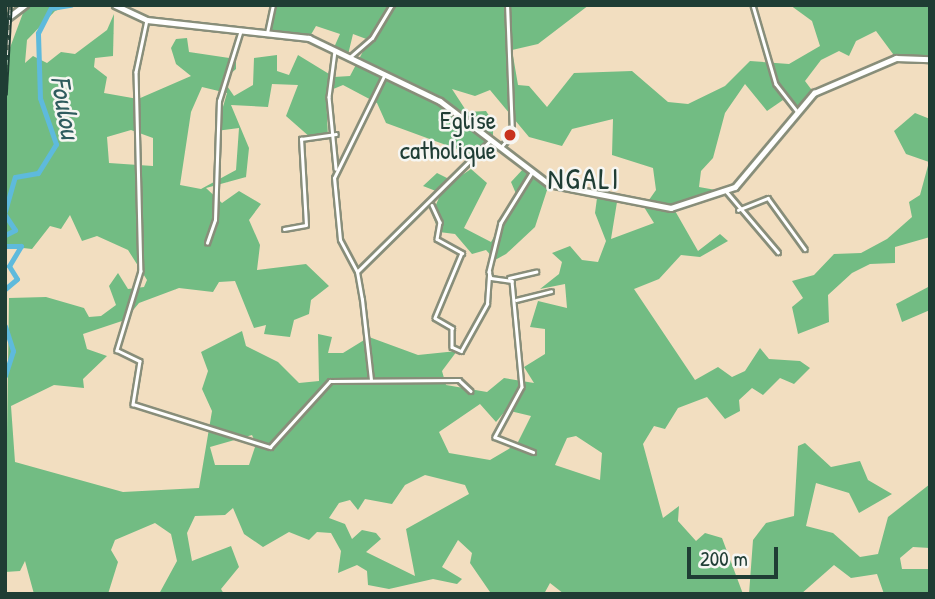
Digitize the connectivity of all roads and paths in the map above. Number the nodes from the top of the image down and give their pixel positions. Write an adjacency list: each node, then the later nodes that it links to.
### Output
1 (25, 5): 7 (street)
2 (115, 5): 8 (street)
3 (274, 5): 10 (street)
4 (392, 5): 12 (street)
5 (507, 5): 18 (street)
6 (753, 5): 15 (street)
7 (5, 20)
8 (147, 20): 9 (street); 34 (street)
9 (241, 30): 10 (street); 25 (street)
10 (267, 33): 11 (street)
11 (335, 51): 12 (street); 16 (street)
12 (350, 57): 14 (street)
13 (930, 59): 15 (street)
14 (384, 76): 17 (street); 19 (street)
15 (796, 110): 21 (street)
16 (336, 134): 19 (street); 24 (street)
17 (491, 140): 18 (street); 22 (street)
18 (499, 147): 20 (street)
19 (336, 171): 28 (street)
20 (532, 173): 21 (street); 29 (street)
21 (727, 192): 23 (street)
22 (432, 205): 28 (street); 29 (street)
23 (738, 210): 26 (street); 27 (street)
24 (284, 229)
25 (207, 243)
26 (805, 249)
27 (778, 252)
28 (357, 272): 34 (street)
29 (489, 272): 31 (street)
30 (536, 272): 31 (street)
31 (509, 278): 33 (street)
32 (551, 291): 33 (street)
33 (516, 300): 36 (street)
34 (371, 381): 35 (street)
35 (471, 391)
36 (533, 452)

